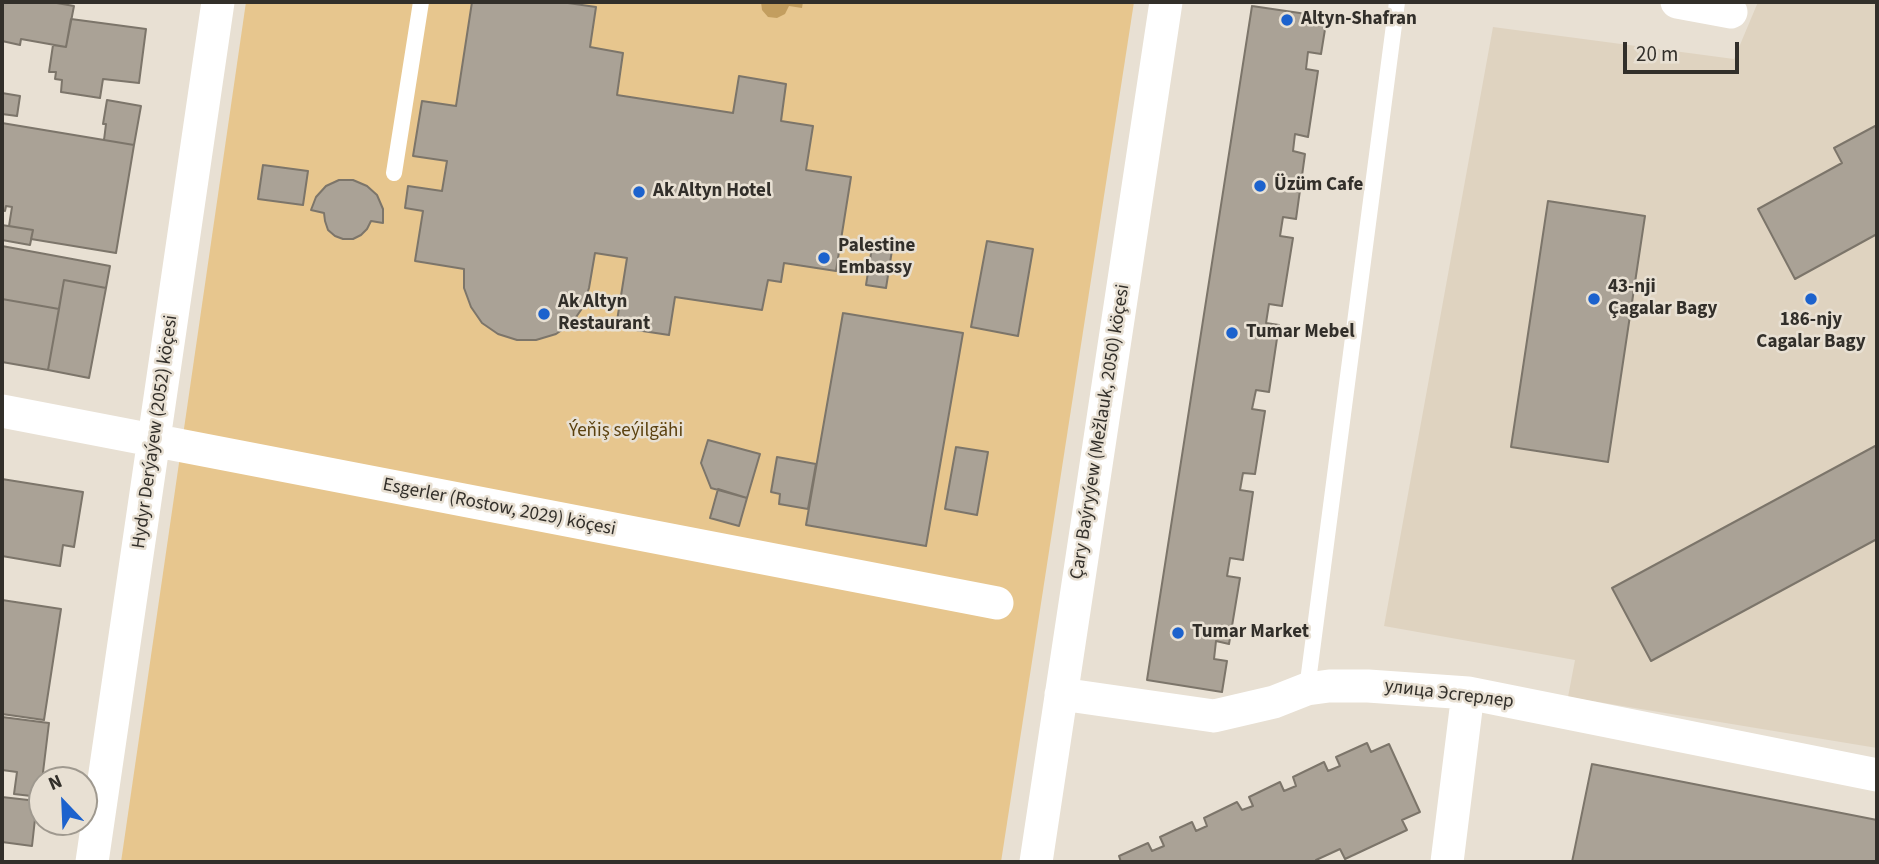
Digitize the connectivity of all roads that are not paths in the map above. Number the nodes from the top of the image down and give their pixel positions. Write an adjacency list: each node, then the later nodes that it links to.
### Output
1 (218, 2): 9 (street, Hydyr Derýaýew (2052) köçesi)
2 (421, 2): 7 (lane)
3 (1166, 2): 12 (street, Çary Baýryýew (Mežlauk, 2050) köçesi)
4 (1397, 2): 11 (lane)
5 (1676, 2): 6 (street)
6 (1731, 12)
7 (394, 173)
8 (2, 411): 9 (street, Esgerler (Rostow, 2029) köçesi)
9 (155, 442): 10 (street, Esgerler (Rostow, 2029) köçesi); 15 (street, Hydyr Derýaýew (2052) köçesi)
10 (997, 603)
11 (1307, 689): 12 (street, улица Эсгерлер); 13 (street, улица Эсгерлер)
12 (1061, 694): 16 (street, Çary Baýryýew (Mežlauk, 2050) köçesi)
13 (1468, 694): 14 (street, улица Эсгерлер); 17 (street)
14 (1877, 775)
15 (92, 862)
16 (1036, 862)
17 (1447, 862)

